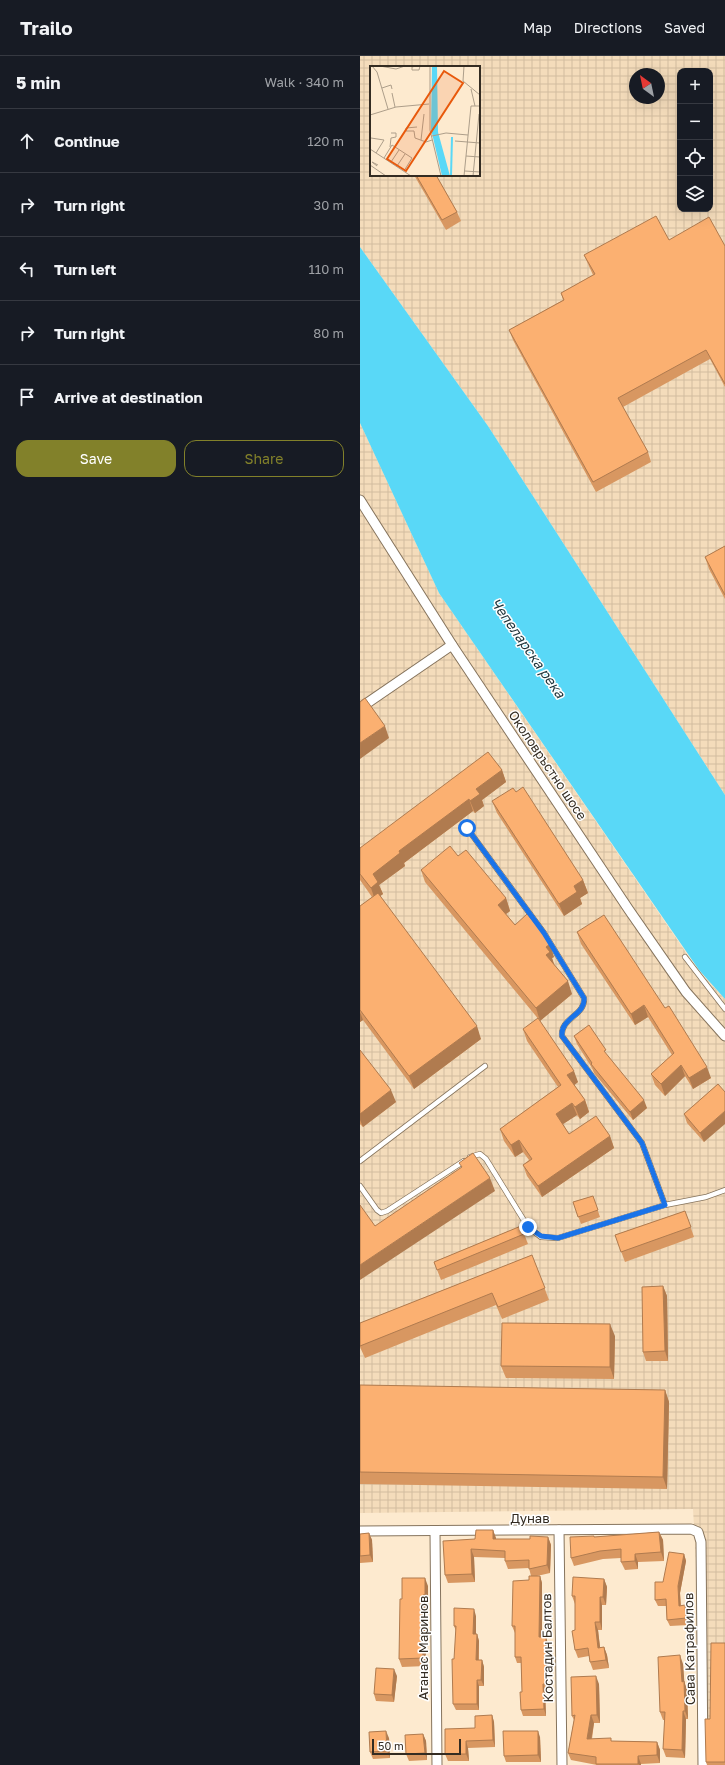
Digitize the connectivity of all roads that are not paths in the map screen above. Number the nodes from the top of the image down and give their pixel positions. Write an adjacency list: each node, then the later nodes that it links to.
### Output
1 (360, 500): 2 (street, Околовръстно шосе)
2 (452, 645): 3 (street); 7 (street, Околовръстно шосе)
3 (360, 708)
4 (467, 828): 12 (lane)
5 (684, 957): 6 (lane)
6 (725, 1008)
7 (725, 1036)
8 (485, 1066): 9 (lane)
9 (360, 1161)
10 (360, 1186): 12 (lane)
11 (725, 1190): 12 (lane)
12 (665, 1205)
13 (559, 1530): 15 (street, Дунав); 16 (street, Дунав); 18 (street, Костадин Балтов)
14 (360, 1531): 15 (street, Дунав)
15 (436, 1531): 17 (street, Атанас Маринов)
16 (698, 1532): 19 (street, Сава Катрафилов)
17 (437, 1765)
18 (562, 1765)
19 (703, 1765)

